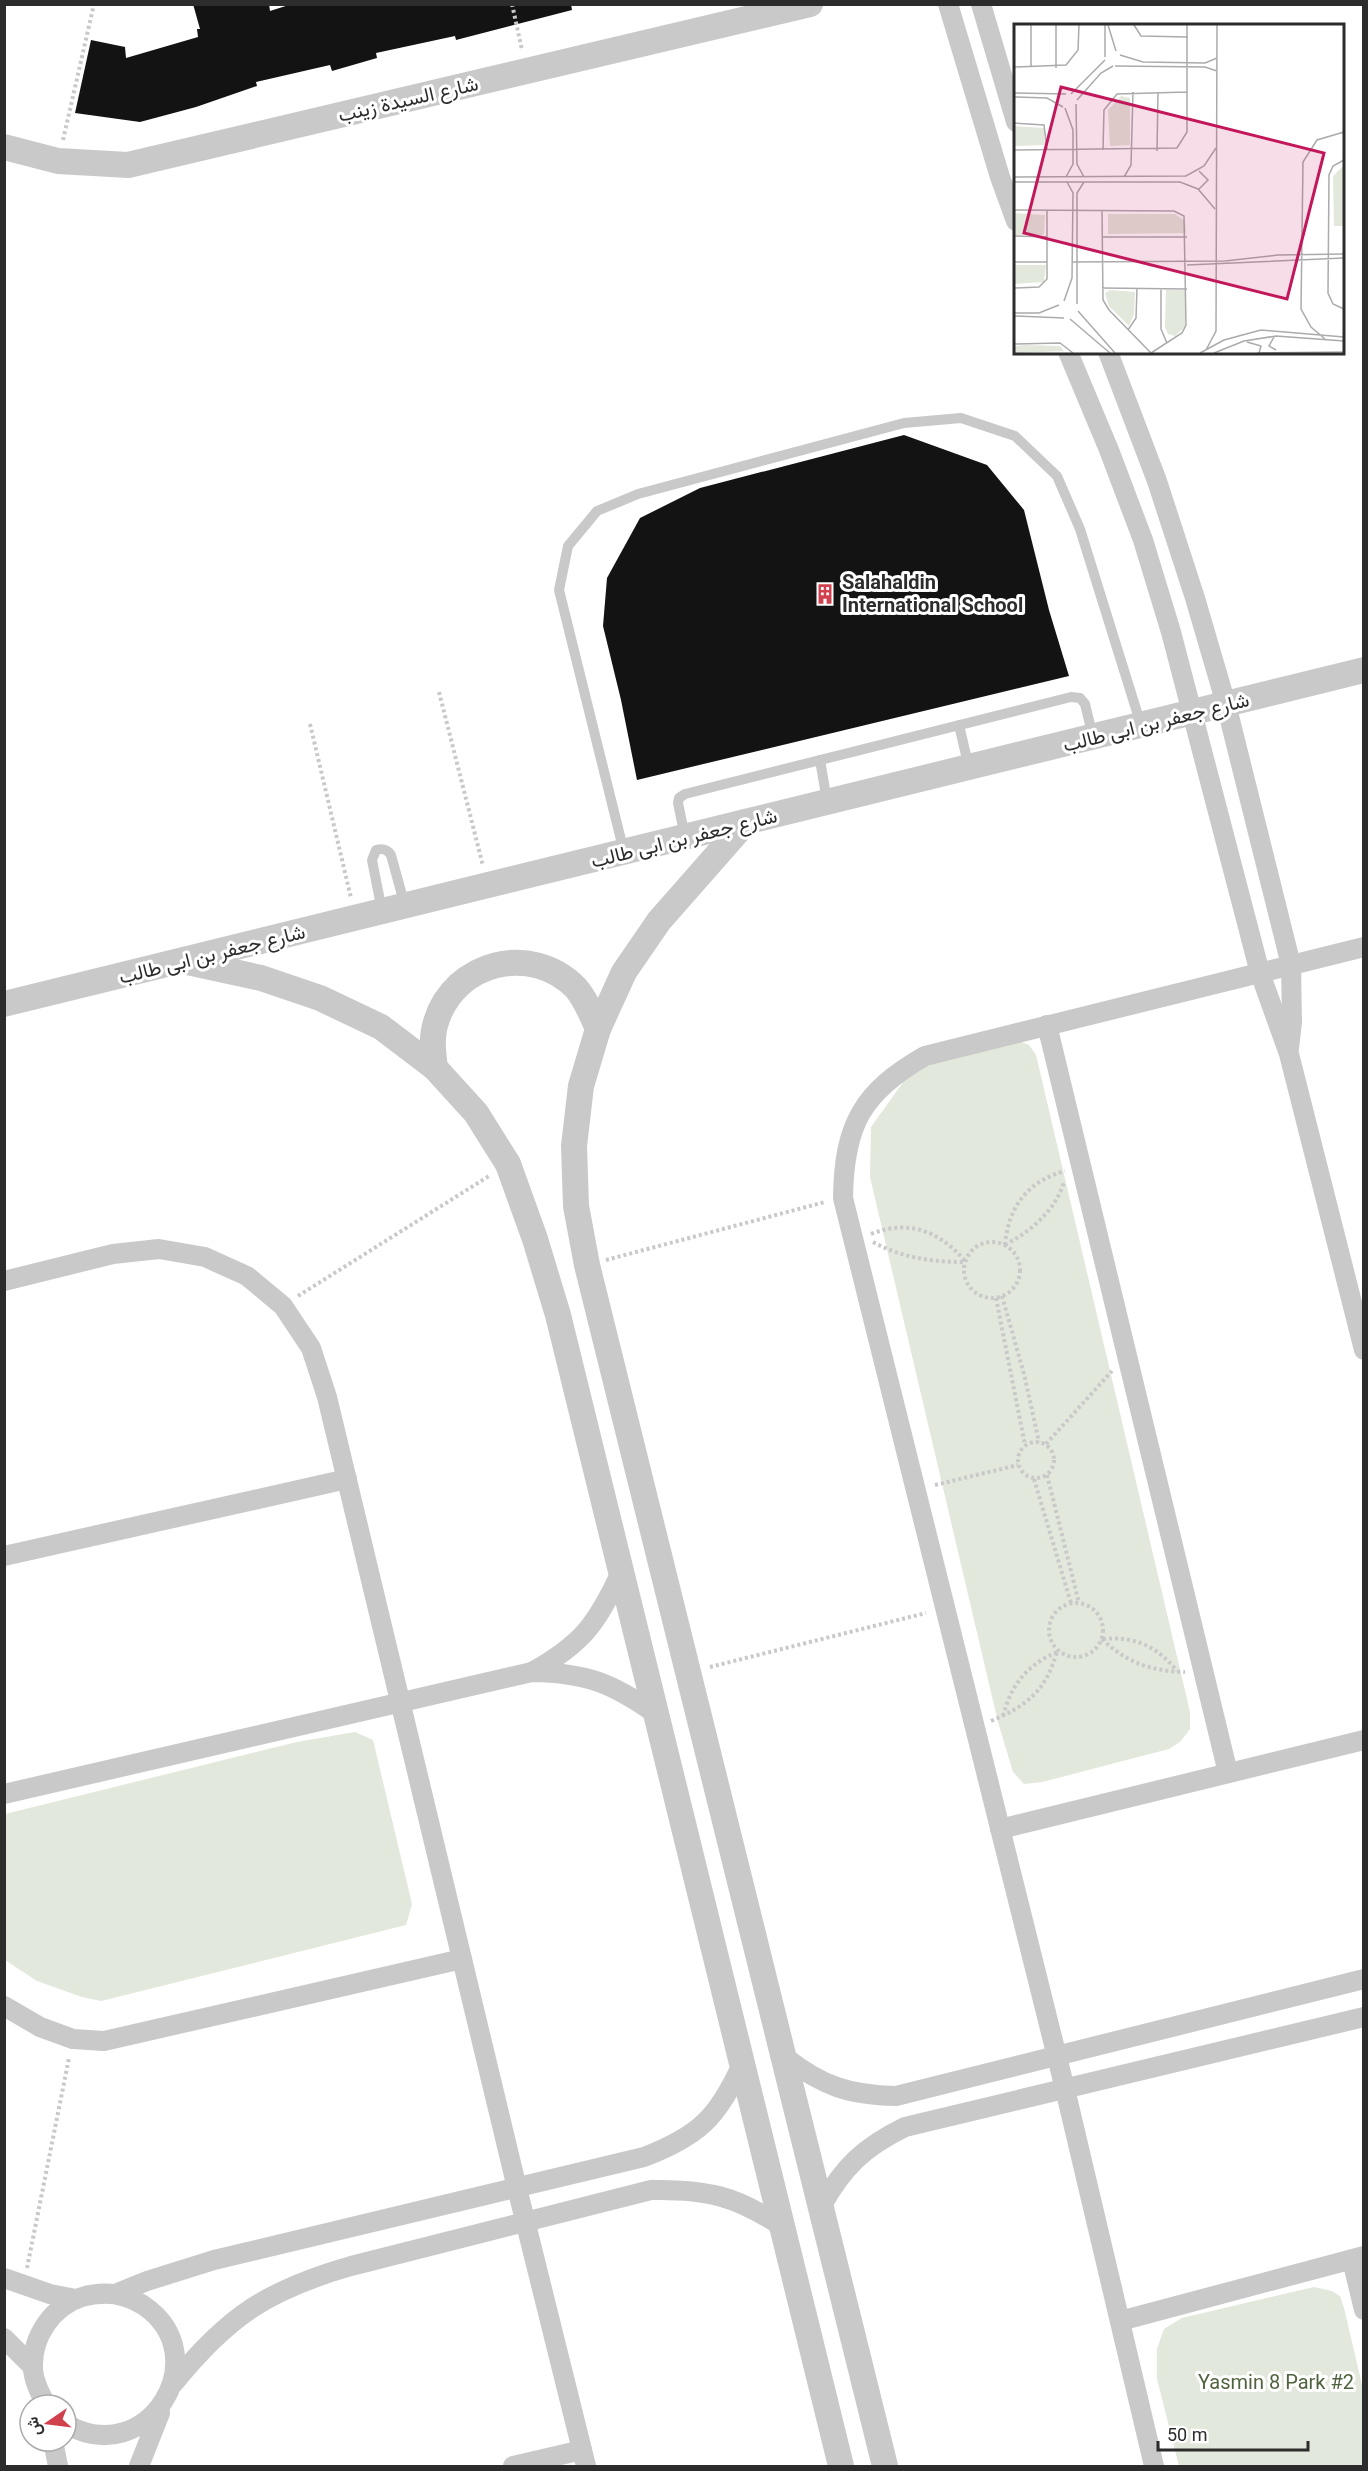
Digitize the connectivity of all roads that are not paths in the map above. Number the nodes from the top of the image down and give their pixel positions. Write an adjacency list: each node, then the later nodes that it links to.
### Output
1 (810, 4): 5 (street, شارع السيدة زينب)
2 (948, 4): 6 (street)
3 (981, 4): 4 (street)
4 (1014, 115)
5 (4, 147)
6 (1014, 215)
7 (1069, 354): 11 (street)
8 (1109, 354): 10 (street)
9 (1364, 670): 10 (street, شارع جعفر بن ابى طالب)
10 (1226, 704): 11 (street, شارع جعفر بن ابى طالب); 24 (street)
11 (1194, 712): 13 (street, شارع جعفر بن ابى طالب); 25 (street)
12 (959, 725): 14 (lane); 15 (lane); 16 (lane)
13 (1141, 725): 14 (street, شارع جعفر بن ابى طالب); 20 (lane)
14 (1094, 737): 16 (street, شارع جعفر بن ابى طالب)
15 (820, 760): 17 (lane); 19 (lane)
16 (969, 768): 17 (street, شارع جعفر بن ابى طالب)
17 (827, 802): 18 (street, شارع جعفر بن ابى طالب)
18 (746, 822): 19 (street, شارع جعفر بن ابى طالب); 28 (street)
19 (686, 837): 20 (street, شارع جعفر بن ابى طالب)
20 (624, 852): 21 (street, شارع جعفر بن ابى طالب)
21 (394, 909): 21 (lane); 23 (street, شارع جعفر بن ابى طالب)
22 (1364, 947): 24 (street)
23 (183, 961): 26 (street, شارع جعفر بن ابى طالب); 30 (street)
24 (1292, 965): 25 (street); 29 (street)
25 (1260, 973): 27 (street); 29 (street)
26 (4, 1004)
27 (1047, 1025): 42 (street); 44 (street)
28 (598, 1029): 30 (street); 32 (street)
29 (1289, 1054): 34 (street)
30 (435, 1068): 33 (street)
31 (4, 1281): 35 (street)
32 (598, 1305): 33 (street); 50 (street)
33 (558, 1315): 37 (street)
34 (1364, 1350)
35 (346, 1479): 36 (street); 39 (street)
36 (4, 1556)
37 (621, 1572): 38 (street); 40 (street)
38 (532, 1672): 39 (street); 40 (street)
39 (400, 1703): 43 (street); 45 (street)
40 (656, 1714): 51 (street)
41 (1364, 1740): 42 (street)
42 (1228, 1773): 44 (street)
43 (4, 1794)
44 (1000, 1829): 49 (street)
45 (462, 1959): 47 (street); 53 (street)
46 (1364, 1978): 49 (street)
47 (4, 2006)
48 (1364, 2017): 52 (street)
49 (1057, 2056): 50 (street); 52 (street)
50 (784, 2057): 54 (street)
51 (742, 2064): 53 (street); 56 (street)
52 (1065, 2089): 54 (street); 62 (street)
53 (517, 2188): 55 (street); 59 (street)
54 (821, 2207): 73 (street)
55 (525, 2222): 56 (street); 65 (street); 69 (street)
56 (783, 2227): 72 (street)
57 (1358, 2258): 61 (street); 62 (street)
58 (4, 2278): 60 (street)
59 (115, 2294): 60 (street); 65 (street)
60 (76, 2299): 64 (street)
61 (1364, 2310)
62 (1119, 2321): 74 (street)
63 (4, 2338): 64 (street)
64 (33, 2367): 66 (street)
65 (173, 2385): 67 (street)
66 (40, 2393)
67 (164, 2403): 68 (street); 70 (street)
68 (78, 2431)
69 (584, 2458): 71 (street)
70 (139, 2466)
71 (513, 2466)
72 (841, 2466)
73 (885, 2466)
74 (1154, 2466)

